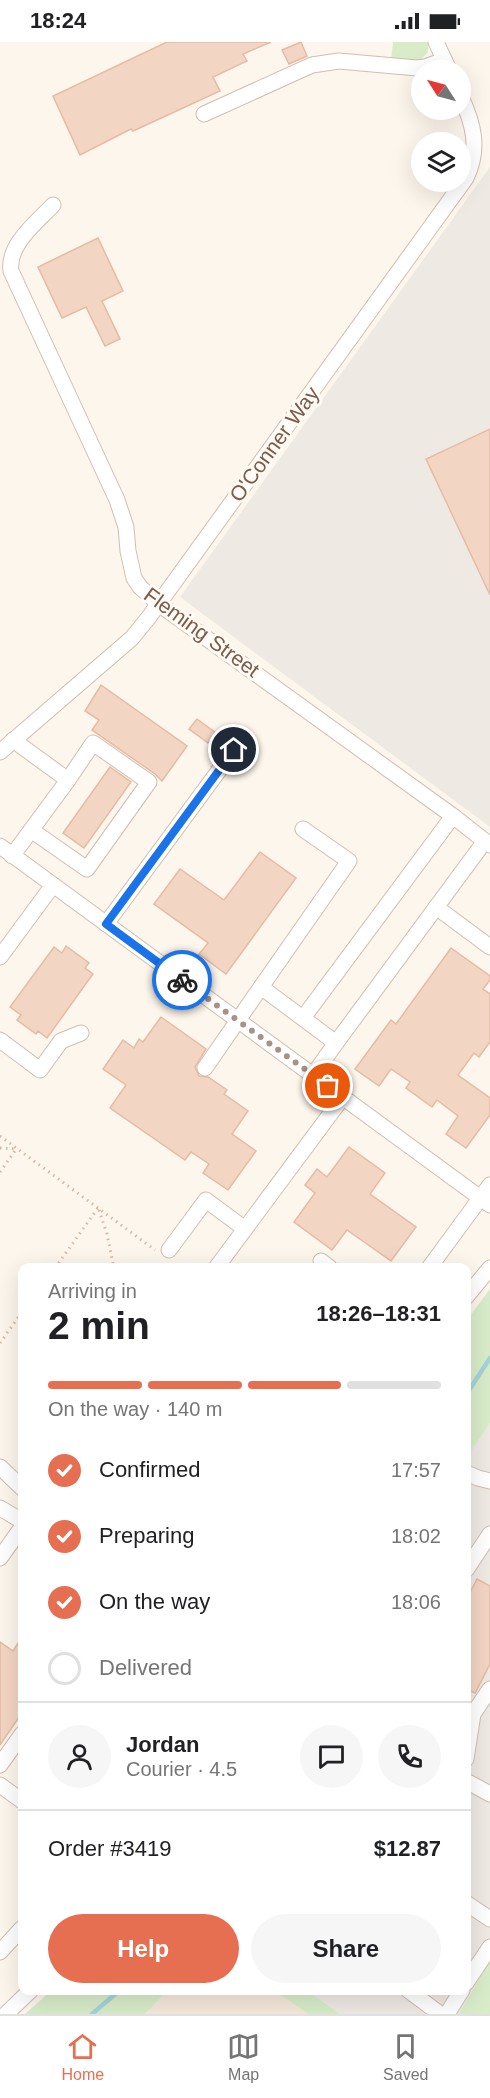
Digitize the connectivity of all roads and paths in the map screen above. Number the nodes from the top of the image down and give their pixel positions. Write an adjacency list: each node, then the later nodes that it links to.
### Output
1 (436, 42): 2 (street)
2 (444, 60)
3 (411, 68): 4 (street)
4 (204, 114)
5 (470, 120): 7 (street, O'Conner Way)
6 (53, 205): 7 (street, Fleming Street)
7 (159, 603): 8 (street, O'Conner Way); 12 (street, Fleming Street)
8 (13, 740): 10 (street, O'Conner Way); 11 (street)
9 (234, 750): 19 (street)
10 (0, 752)
11 (68, 780): 14 (street); 14 (street)
12 (453, 816): 15 (street, Fleming Street); 23 (street)
13 (303, 830): 22 (street)
14 (31, 831): 16 (street)
15 (488, 843): 18 (street)
16 (6, 851): 17 (street)
17 (53, 885): 19 (street); 21 (street)
18 (436, 907): 20 (street); 27 (street)
19 (106, 924): 24 (street)
20 (490, 947)
21 (0, 957)
22 (261, 987): 23 (street); 24 (street)
23 (303, 1018): 27 (street)
24 (237, 1020): 28 (street); 29 (street)
25 (81, 1033): 26 (street)
26 (0, 1040)
27 (336, 1043): 29 (street)
28 (205, 1068)
29 (313, 1075): 30 (street)
30 (343, 1097): 36 (street); 38 (street)
31 (0, 1136): 33 (path)
32 (0, 1148): 33 (path)
33 (17, 1148): 34 (path); 37 (path)
34 (0, 1172)
35 (490, 1185): 36 (street)
36 (485, 1202): 43 (street)
37 (98, 1208): 39 (path); 40 (path); 41 (path)
38 (245, 1229): 39 (street); 42 (street)
39 (165, 1252)
40 (59, 1263)
41 (113, 1263)
42 (220, 1263)
43 (433, 1263)
44 (490, 1268): 45 (street)
45 (471, 1291)
46 (18, 1318): 47 (path)
47 (0, 1343)
48 (0, 1467): 51 (street)
49 (471, 1479): 50 (street)
50 (490, 1481)
51 (18, 1484)
52 (0, 1508): 53 (street)
53 (18, 1519)
54 (18, 1533): 56 (street)
55 (490, 1534): 57 (street)
56 (0, 1558)
57 (471, 1562)
58 (490, 1689): 59 (street)
59 (471, 1727)
60 (18, 1740): 61 (street)
61 (0, 1765)
62 (471, 1784): 64 (street)
63 (0, 1785): 65 (street)
64 (490, 1794)
65 (18, 1798)
66 (471, 1906): 67 (street)
67 (490, 1919)
68 (18, 1932): 70 (street)
69 (490, 1947): 71 (street)
70 (0, 1952)
71 (471, 1976)
72 (26, 1995): 75 (street)
73 (415, 1995): 76 (street)
74 (459, 1995): 77 (street)
75 (6, 2014)
76 (440, 2014)
77 (447, 2014)

